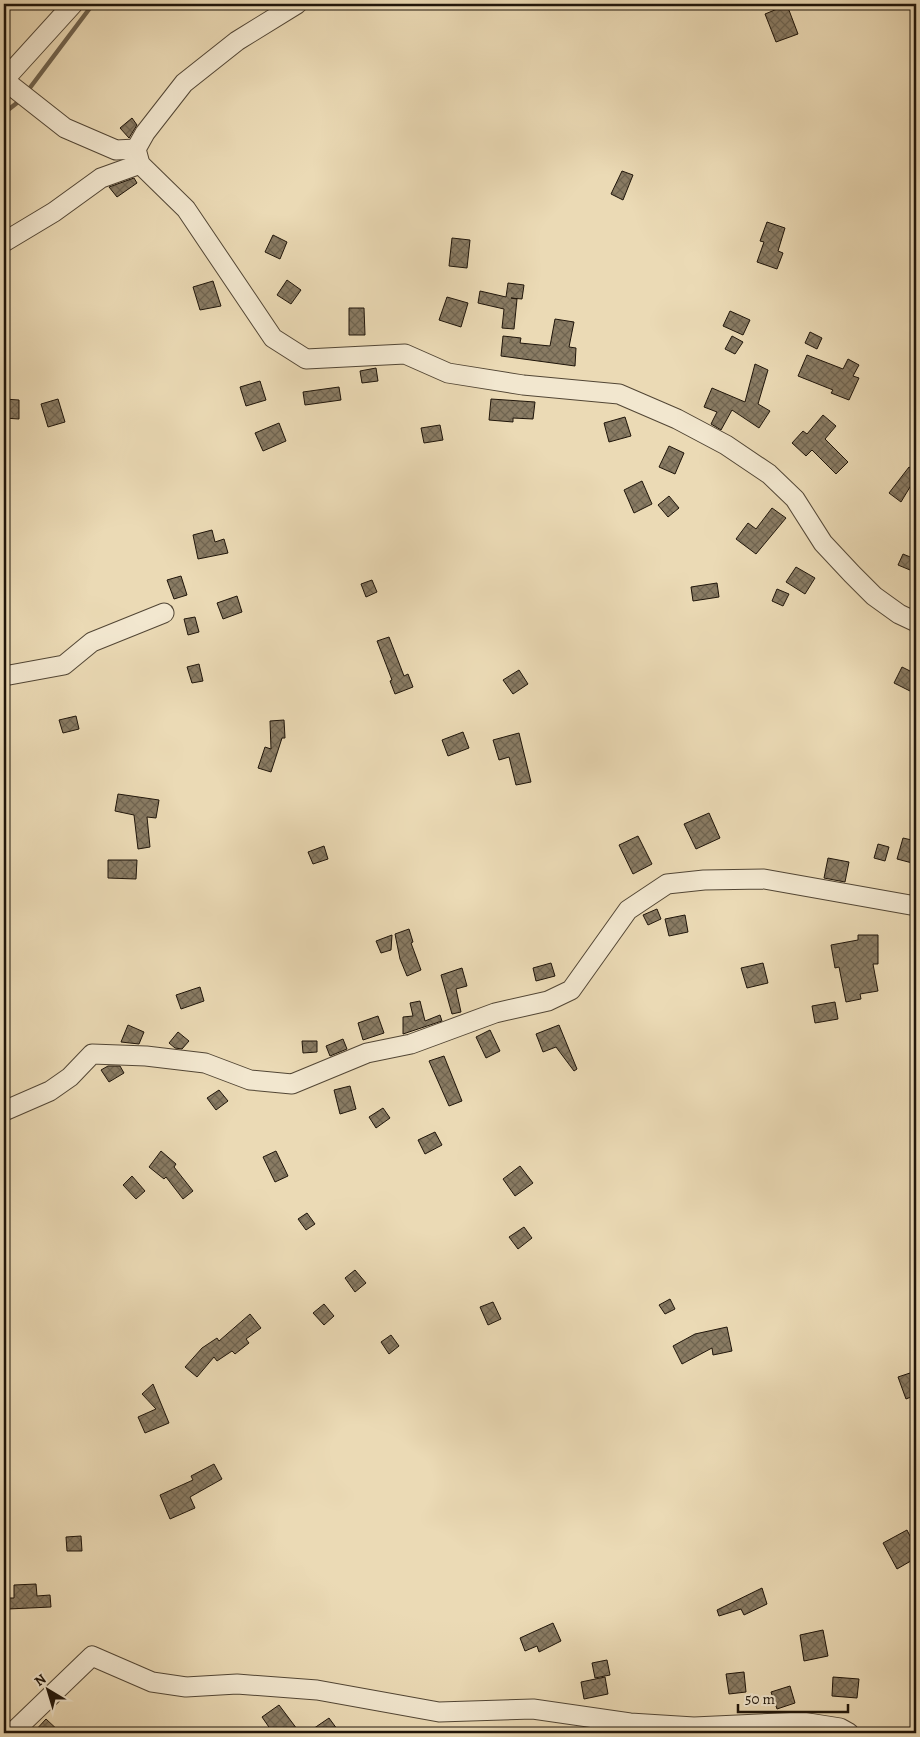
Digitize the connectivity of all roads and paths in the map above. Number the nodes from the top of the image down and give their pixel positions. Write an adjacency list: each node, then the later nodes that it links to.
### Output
1 (73, 4): 3 (street)
2 (297, 4): 4 (street)
3 (13, 88): 4 (street)
4 (138, 156): 5 (street); 7 (street)
5 (4, 242)
6 (164, 613): 8 (street)
7 (916, 622)
8 (4, 676)
9 (916, 906): 10 (street)
10 (4, 1111)
11 (12, 1733): 12 (street)
12 (849, 1733)

